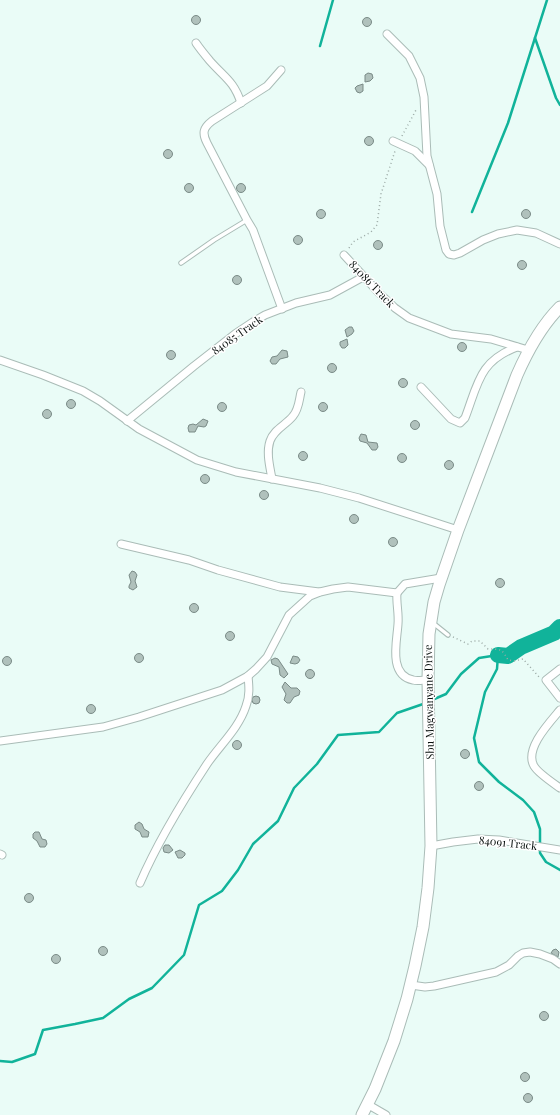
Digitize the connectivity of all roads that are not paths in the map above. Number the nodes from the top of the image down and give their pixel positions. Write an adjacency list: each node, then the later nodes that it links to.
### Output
1 (388, 34): 6 (street)
2 (196, 43): 4 (street)
3 (281, 70): 4 (street)
4 (241, 103): 7 (street)
5 (396, 142): 6 (street)
6 (429, 165): 8 (street)
7 (247, 220): 10 (lane); 13 (street)
8 (560, 244)
9 (344, 255): 11 (street, 84086 Track)
10 (181, 263)
11 (363, 277): 13 (street, 84085 Track); 14 (street, 84086 Track)
12 (560, 307): 15 (main road, Sbu Magwanyane Drive)
13 (282, 308): 19 (street, 84085 Track)
14 (517, 347): 15 (street, 84086 Track); 17 (street)
15 (528, 350): 21 (main road, Sbu Magwanyane Drive)
16 (0, 360): 19 (street)
17 (421, 387)
18 (300, 392): 20 (street)
19 (127, 421): 20 (street)
20 (272, 479): 21 (street)
21 (458, 530): 23 (main road, Sbu Magwanyane Drive)
22 (121, 544): 24 (street)
23 (441, 578): 25 (street); 26 (main road, Sbu Magwanyane Drive)
24 (320, 592): 25 (street); 29 (street)
25 (397, 593): 30 (street)
26 (431, 621): 27 (lane); 30 (main road, Sbu Magwanyane Drive)
27 (448, 635)
28 (560, 669): 31 (street)
29 (248, 676): 33 (street); 37 (street)
30 (428, 683): 35 (main road, Sbu Magwanyane Drive)
31 (560, 698)
32 (560, 710): 34 (street)
33 (0, 741)
34 (560, 788)
35 (432, 846): 36 (street, 84091 Track); 39 (main road, Sbu Magwanyane Drive)
36 (560, 850)
37 (140, 883)
38 (560, 964): 39 (street)
39 (411, 985): 40 (main road, Sbu Magwanyane Drive)
40 (368, 1104): 41 (main road, Sbu Magwanyane Drive); 42 (street)
41 (362, 1115)
42 (386, 1115)

